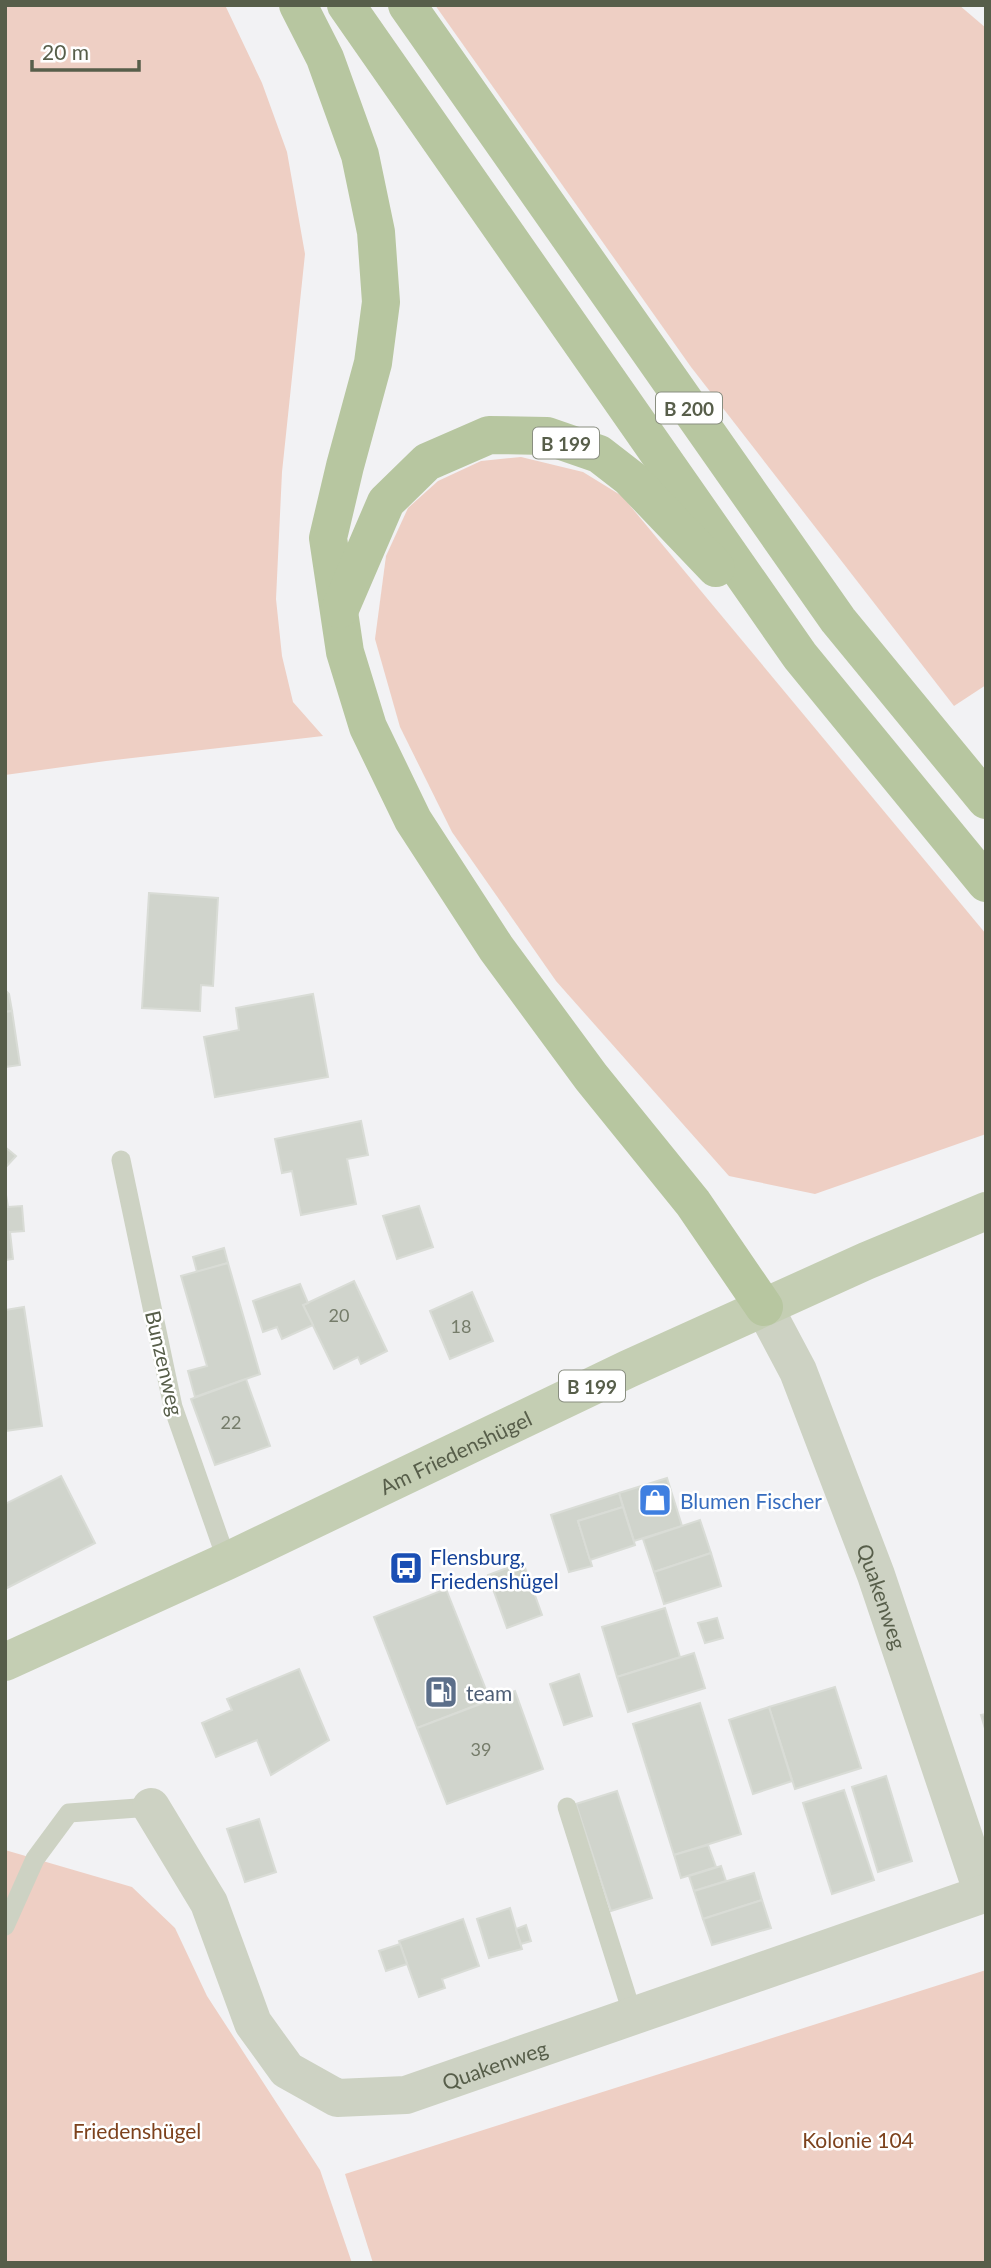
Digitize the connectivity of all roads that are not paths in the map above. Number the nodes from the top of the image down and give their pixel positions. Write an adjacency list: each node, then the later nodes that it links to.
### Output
1 (298, 5): 4 (highway)
2 (346, 5): 5 (highway, B 200)
3 (407, 5): 6 (highway, B 200)
4 (340, 609): 5 (highway, B 199); 10 (highway, B 199)
5 (800, 656): 7 (highway, B 199)
6 (986, 800)
7 (986, 883)
8 (121, 1160): 11 (lane, Bunzenweg)
9 (986, 1211): 10 (main road, Am Friedenshügel / B 199)
10 (764, 1307): 11 (main road, Am Friedenshügel / B 199); 15 (street, Quakenweg)
11 (227, 1561): 12 (main road, Am Friedenshügel / B 199)
12 (5, 1662)
13 (151, 1807): 16 (lane); 17 (street, Quakenweg)
14 (567, 1807): 17 (lane)
15 (984, 1893): 17 (street, Quakenweg)
16 (5, 1926)
17 (633, 2016)

